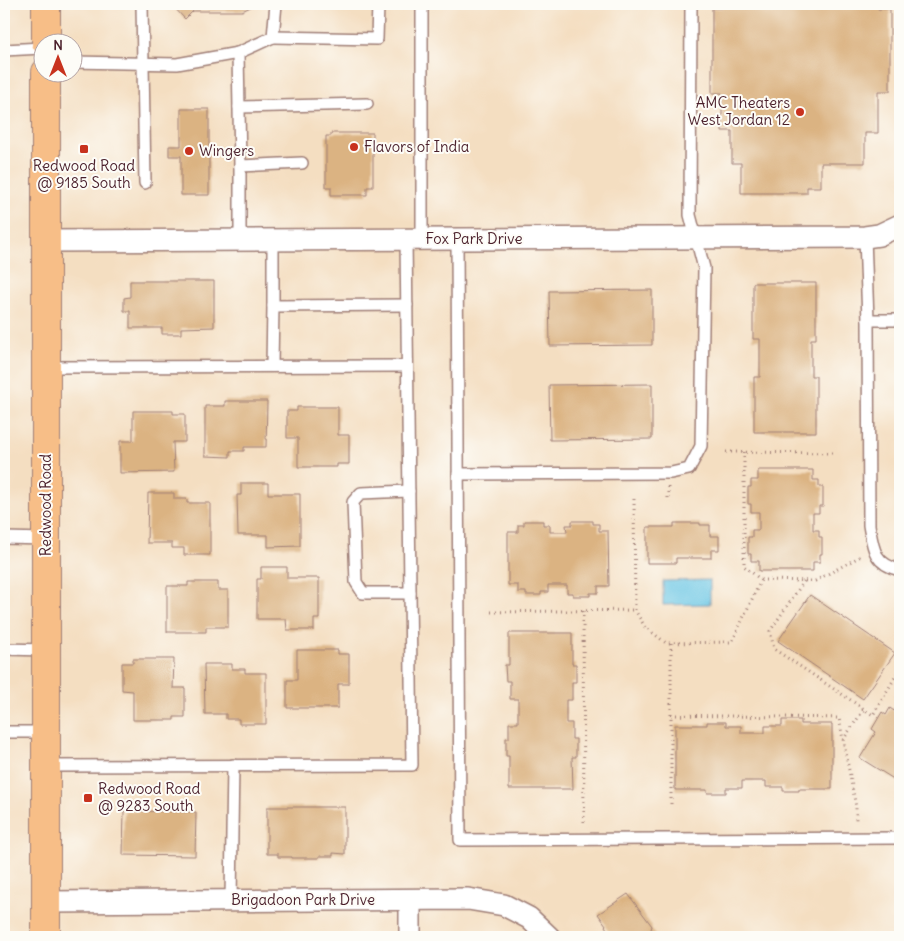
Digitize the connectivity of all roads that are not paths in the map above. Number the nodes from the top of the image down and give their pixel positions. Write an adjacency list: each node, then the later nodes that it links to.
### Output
1 (46, 4): 7 (main road)
2 (142, 4): 13 (lane)
3 (276, 4): 8 (lane)
4 (378, 4): 8 (lane)
5 (422, 4): 23 (lane)
6 (690, 4): 21 (lane)
7 (46, 32)
8 (273, 37): 11 (lane)
9 (32, 49): 10 (lane)
10 (4, 50)
11 (238, 54): 13 (lane); 16 (lane)
12 (82, 62): 13 (lane)
13 (142, 63): 19 (lane)
14 (46, 82): 27 (main road, Redwood Road)
15 (368, 104): 16 (lane)
16 (239, 107): 18 (lane)
17 (302, 163): 18 (lane)
18 (240, 166): 25 (lane)
19 (145, 183)
20 (900, 225): 22 (street, Fox Park Drive)
21 (696, 237): 22 (street, Fox Park Drive); 24 (street, Fox Park Drive); 35 (lane)
22 (865, 237): 30 (lane)
23 (414, 239): 24 (street, Fox Park Drive); 26 (street, Fox Park Drive); 28 (lane)
24 (457, 239): 35 (lane)
25 (240, 240): 26 (street, Fox Park Drive); 27 (street, Fox Park Drive)
26 (273, 240): 29 (lane)
27 (46, 241): 34 (main road, Redwood Road)
28 (407, 305): 29 (lane); 33 (lane)
29 (273, 306): 32 (lane)
30 (868, 320): 31 (lane); 39 (lane)
31 (900, 320)
32 (272, 366): 33 (lane); 34 (lane)
33 (407, 366): 36 (lane)
34 (46, 367): 38 (main road, Redwood Road)
35 (458, 474): 47 (lane)
36 (409, 491): 40 (lane); 40 (lane)
37 (4, 538): 38 (lane)
38 (46, 538): 42 (main road, Redwood Road)
39 (900, 570)
40 (410, 593): 45 (lane)
41 (4, 650): 42 (lane)
42 (46, 650): 44 (main road, Redwood Road)
43 (4, 732): 44 (lane)
44 (46, 732): 46 (main road, Redwood Road)
45 (233, 765): 46 (lane); 48 (lane)
46 (46, 766): 50 (main road, Redwood Road)
47 (900, 838)
48 (231, 900): 49 (street, Brigadoon Park Drive); 50 (street, Brigadoon Park Drive)
49 (410, 900): 52 (street); 53 (street, Brigadoon Park Drive)
50 (46, 902): 51 (main road, Redwood Road)
51 (46, 937)
52 (410, 937)
53 (549, 937)

